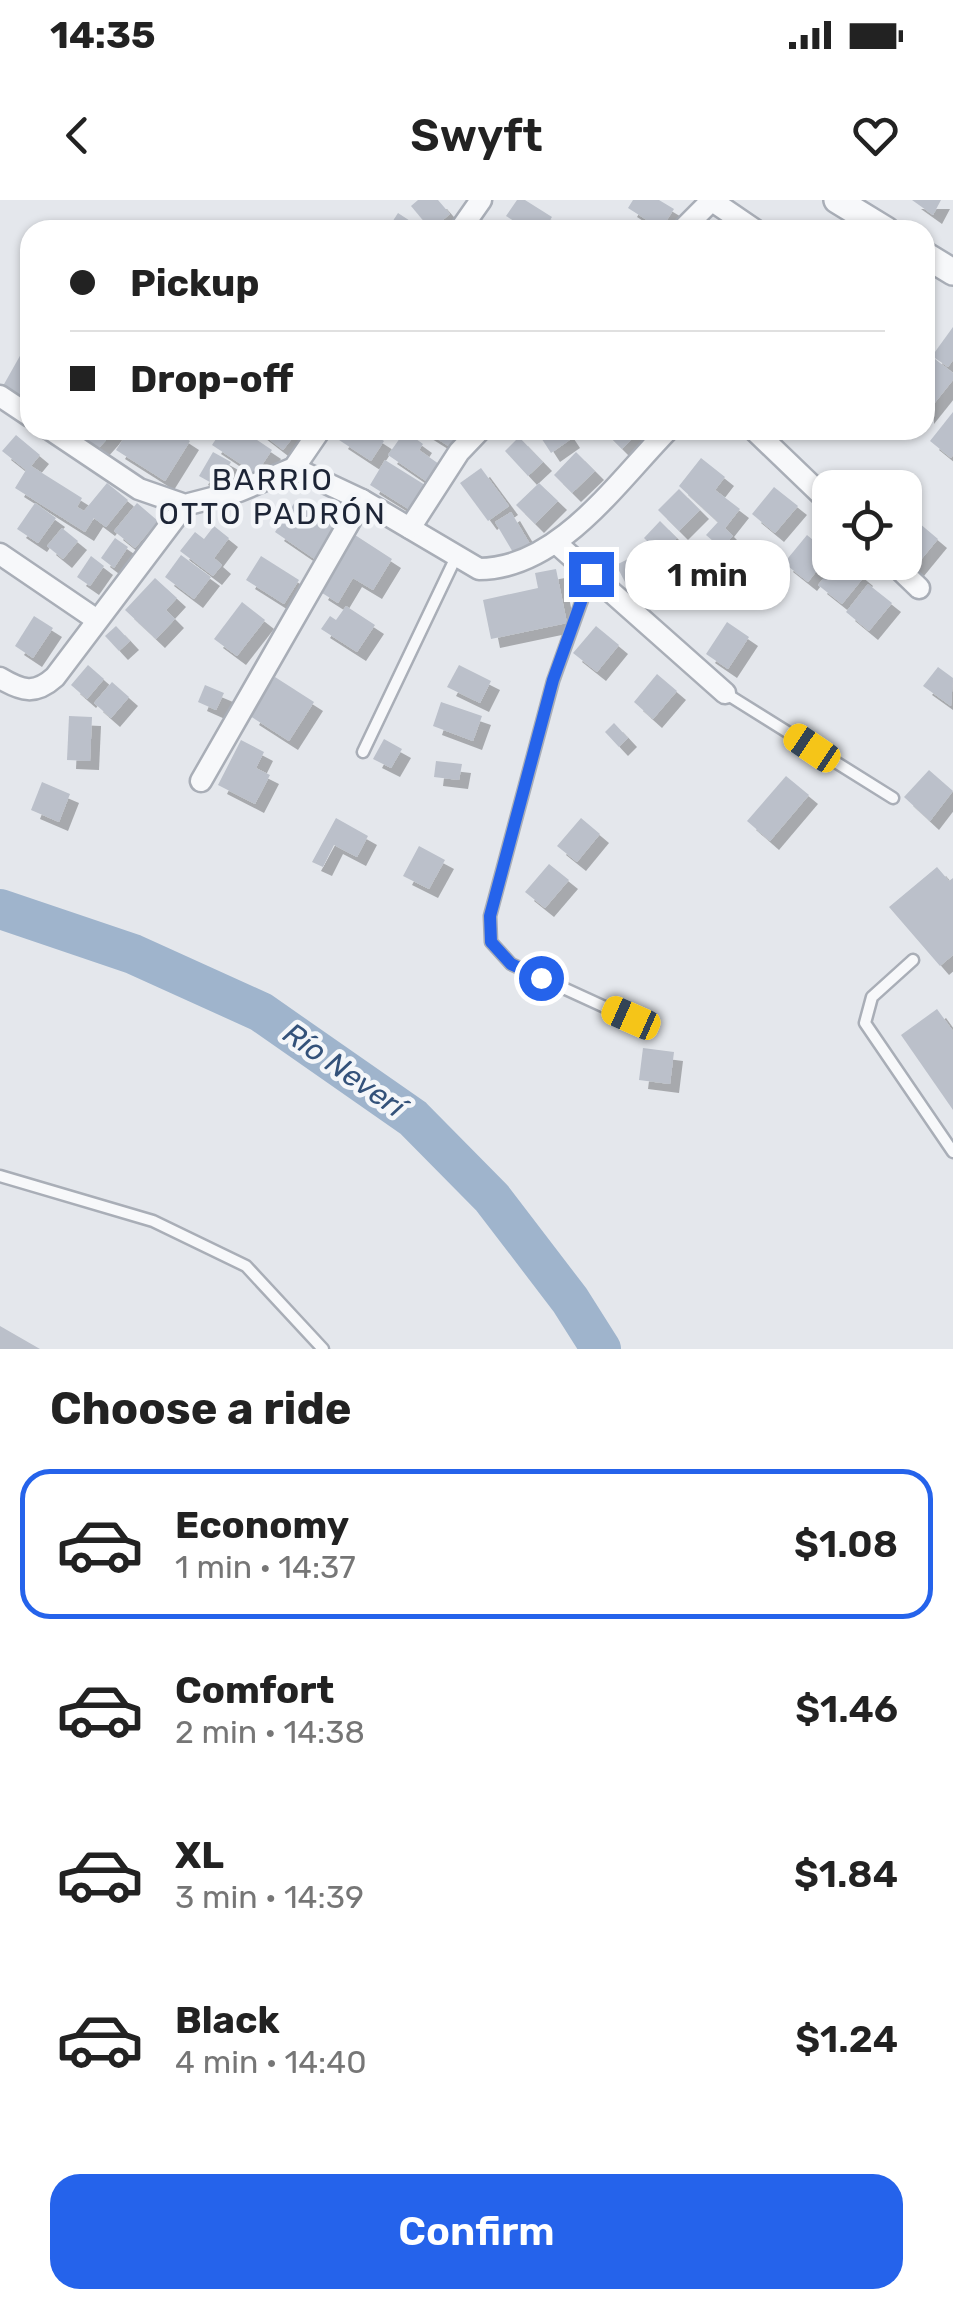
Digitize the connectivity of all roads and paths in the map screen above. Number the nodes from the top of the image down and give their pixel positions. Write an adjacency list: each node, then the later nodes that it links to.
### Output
1 (711, 200): 3 (street); 4 (street)
2 (837, 200): 5 (street)
3 (692, 220)
4 (740, 220)
5 (863, 220)
6 (66, 440): 14 (street)
7 (313, 440): 11 (street)
8 (470, 440): 15 (street)
9 (658, 440): 16 (street)
10 (764, 440): 12 (street)
11 (294, 468): 13 (street); 14 (street)
12 (812, 486)
13 (362, 500): 15 (street); 26 (street)
14 (184, 505): 22 (street)
15 (410, 528): 18 (street)
16 (556, 542): 18 (street); 19 (street)
17 (0, 554): 22 (street)
18 (456, 556): 25 (lane)
19 (591, 574): 24 (street); 29 (lane)
20 (911, 580): 21 (street)
21 (919, 588)
22 (97, 620): 23 (street)
23 (0, 678)
24 (725, 693): 27 (lane)
25 (363, 752)
26 (202, 782)
27 (894, 798)
28 (913, 960): 30 (lane)
29 (631, 1018)
30 (953, 1152)
31 (0, 1176): 32 (lane)
32 (322, 1349)

